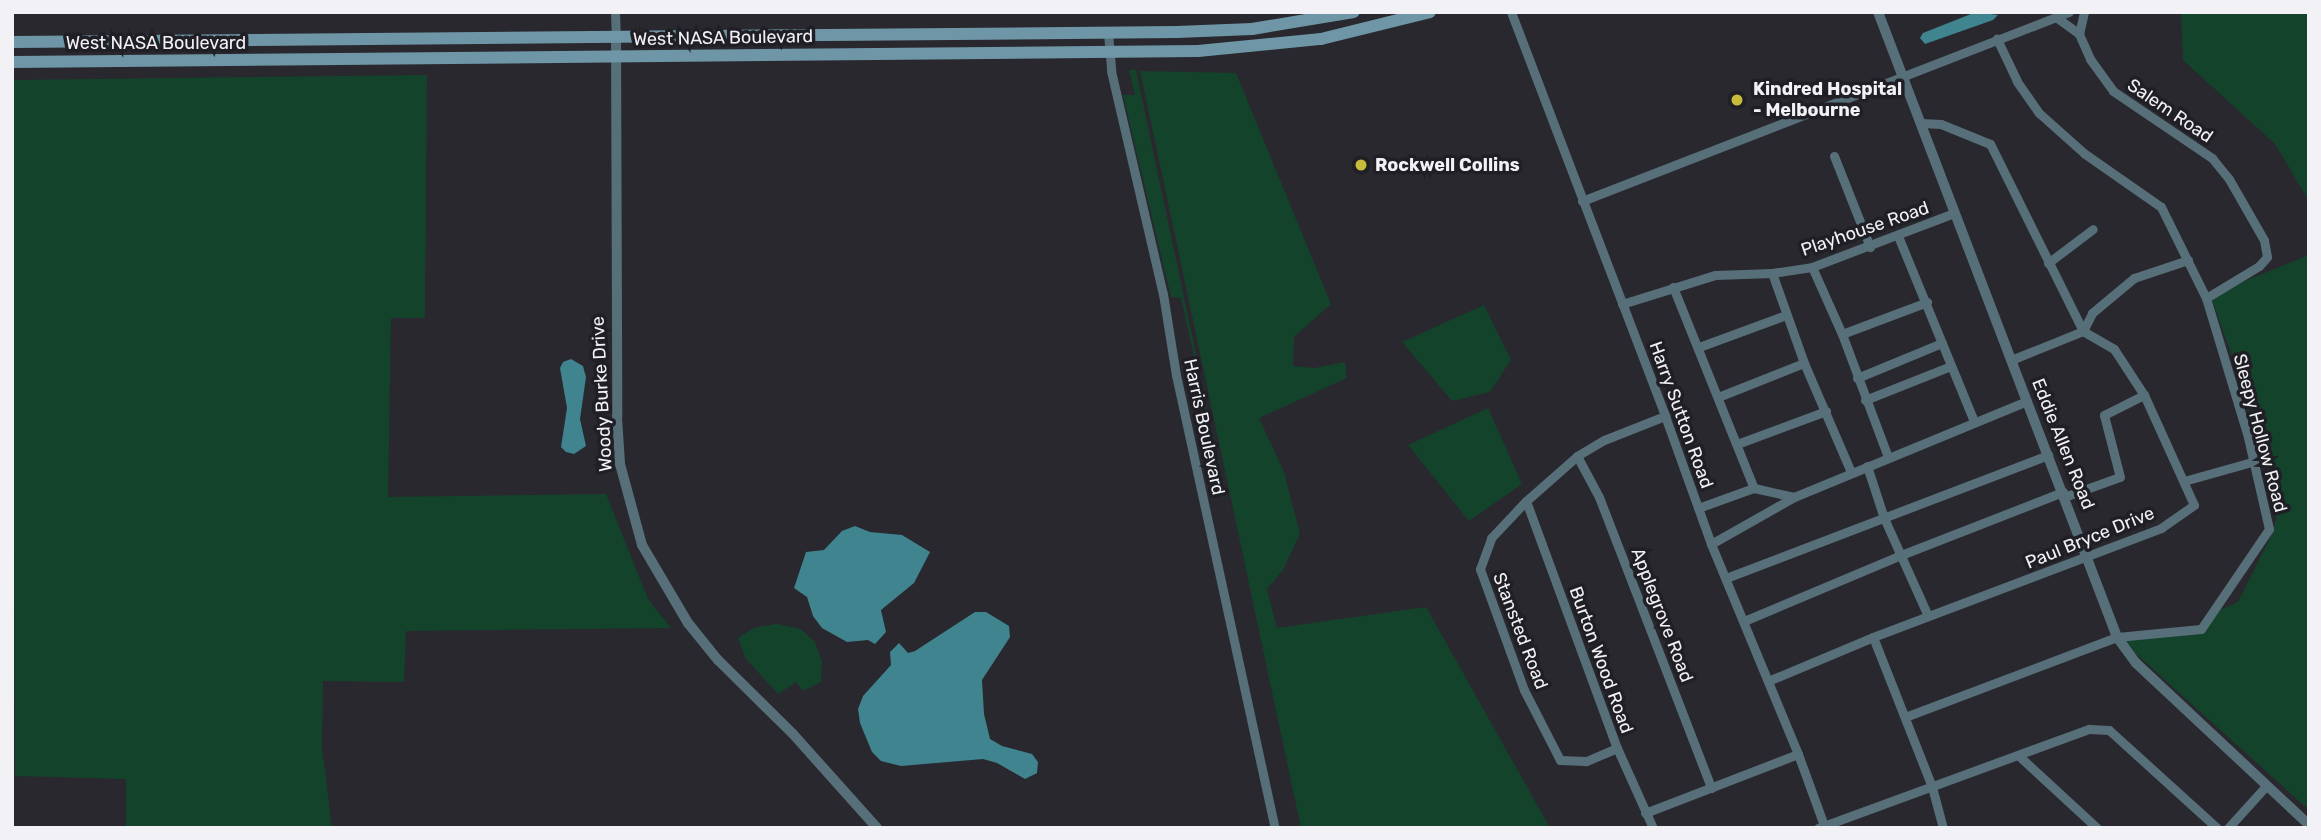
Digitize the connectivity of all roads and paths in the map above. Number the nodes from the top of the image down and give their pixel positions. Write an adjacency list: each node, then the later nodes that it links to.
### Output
1 (615, 12): 12 (street)
2 (1354, 12): 10 (main road, West NASA Boulevard)
3 (1430, 12): 15 (main road, West NASA Boulevard)
4 (1511, 12): 22 (street, Harry Sutton Road)
5 (1878, 12): 19 (street, Eddie Allen Road)
6 (2069, 12): 8 (street)
7 (2084, 12): 11 (street)
8 (2056, 17): 11 (street, Salem Road); 13 (street)
9 (956, 33): 10 (main road, West NASA Boulevard); 12 (main road, West NASA Boulevard); 16 (main road)
10 (1108, 33): 15 (street, Harris Boulevard)
11 (2079, 34): 32 (street, Salem Road)
12 (615, 36): 14 (main road, West NASA Boulevard); 17 (street, Woody Burke Drive)
13 (1997, 39): 19 (street); 27 (street, Sleepy Hollow Road)
14 (12, 42)
15 (1109, 52): 16 (main road, West NASA Boulevard); 85 (street, Harris Boulevard)
16 (956, 53): 17 (main road, West NASA Boulevard)
17 (616, 56): 18 (main road, West NASA Boulevard); 84 (street, Woody Burke Drive)
18 (12, 62)
19 (1904, 77): 20 (street, Eddie Allen Road); 22 (street)
20 (1921, 123): 23 (street, Eddie Allen Road); 28 (street)
21 (1834, 156): 26 (street)
22 (1581, 201): 34 (street, Harry Sutton Road)
23 (1954, 213): 25 (street, Playhouse Road); 40 (street, Eddie Allen Road)
24 (2093, 229): 28 (street)
25 (1898, 236): 26 (street, Playhouse Road); 33 (street)
26 (1870, 247): 29 (street, Playhouse Road)
27 (2188, 260): 32 (street, Sleepy Hollow Road); 36 (street)
28 (2048, 263): 36 (street)
29 (1812, 267): 30 (street, Playhouse Road); 37 (street)
30 (1772, 273): 31 (street, Playhouse Road); 35 (street)
31 (1673, 287): 34 (street, Playhouse Road); 39 (street)
32 (2206, 298): 55 (street, Sleepy Hollow Road)
33 (1927, 302): 37 (street); 38 (street)
34 (1622, 304): 49 (street, Harry Sutton Road)
35 (1786, 315): 39 (street); 41 (street)
36 (2083, 331): 40 (street); 44 (street, Paul Bryce Drive)
37 (1842, 334): 43 (street)
38 (1942, 343): 42 (street); 43 (street)
39 (1699, 347): 45 (street)
40 (2011, 360): 47 (street, Eddie Allen Road)
41 (1804, 363): 45 (street); 48 (street)
42 (1951, 366): 46 (street); 50 (street)
43 (1857, 378): 46 (street)
44 (2144, 395): 58 (street, Paul Bryce Drive); 60 (street)
45 (1718, 397): 51 (street)
46 (1865, 400): 54 (street)
47 (2027, 401): 50 (street); 52 (street, Eddie Allen Road)
48 (1826, 411): 51 (street); 57 (street)
49 (1665, 416): 53 (street, Stansted Road); 63 (street, Harry Sutton Road)
50 (1974, 421): 54 (street)
51 (1737, 443): 59 (street)
52 (2048, 455): 60 (street, Eddie Allen Road); 64 (street)
53 (1577, 456): 62 (street, Stansted Road); 80 (street, Applegrove Road)
54 (1888, 457): 56 (street)
55 (2255, 461): 58 (street); 71 (street, Sleepy Hollow Road)
56 (1867, 466): 57 (street); 64 (street)
57 (1851, 472): 61 (street)
58 (2184, 481): 67 (street, Paul Bryce Drive)
59 (1754, 488): 61 (street); 63 (street)
60 (2064, 494): 66 (street); 67 (street, Eddie Allen Road)
61 (1794, 497): 65 (street)
62 (1526, 501): 75 (street, Burton Wood Road); 75 (street, Stansted Road)
63 (1698, 508): 65 (street, Harry Sutton Road)
64 (1884, 518): 66 (street); 68 (street)
65 (1711, 544): 68 (street, Harry Sutton Road)
66 (1900, 555): 69 (street); 70 (street)
67 (2089, 557): 69 (street, Paul Bryce Drive); 71 (street, Eddie Allen Road)
68 (1726, 578): 70 (street, Harry Sutton Road)
69 (1928, 616): 72 (street, Paul Bryce Drive)
70 (1744, 621): 73 (street, Harry Sutton Road)
71 (2117, 636): 74 (street, Sleepy Hollow Road); 79 (street, Eddie Allen Road)
72 (1873, 637): 73 (street, Paul Bryce Drive); 74 (street)
73 (1769, 681): 76 (street, Harry Sutton Road)
74 (1905, 718): 78 (street)
75 (1617, 748): 81 (street, Burton Wood Road)
76 (1798, 754): 80 (street); 83 (street, Harry Sutton Road)
77 (2019, 756): 78 (street); 88 (street); 89 (street)
78 (1932, 787): 83 (street); 87 (street)
79 (2265, 787): 82 (street, Eddie Allen Road); 90 (street)
80 (1711, 788): 81 (street)
81 (1645, 813): 86 (street, Burton Wood Road)
82 (2309, 825)
83 (1822, 827)
84 (877, 828)
85 (1275, 828)
86 (1653, 828)
87 (1942, 828)
88 (2097, 828)
89 (2217, 828)
90 (2228, 828)

